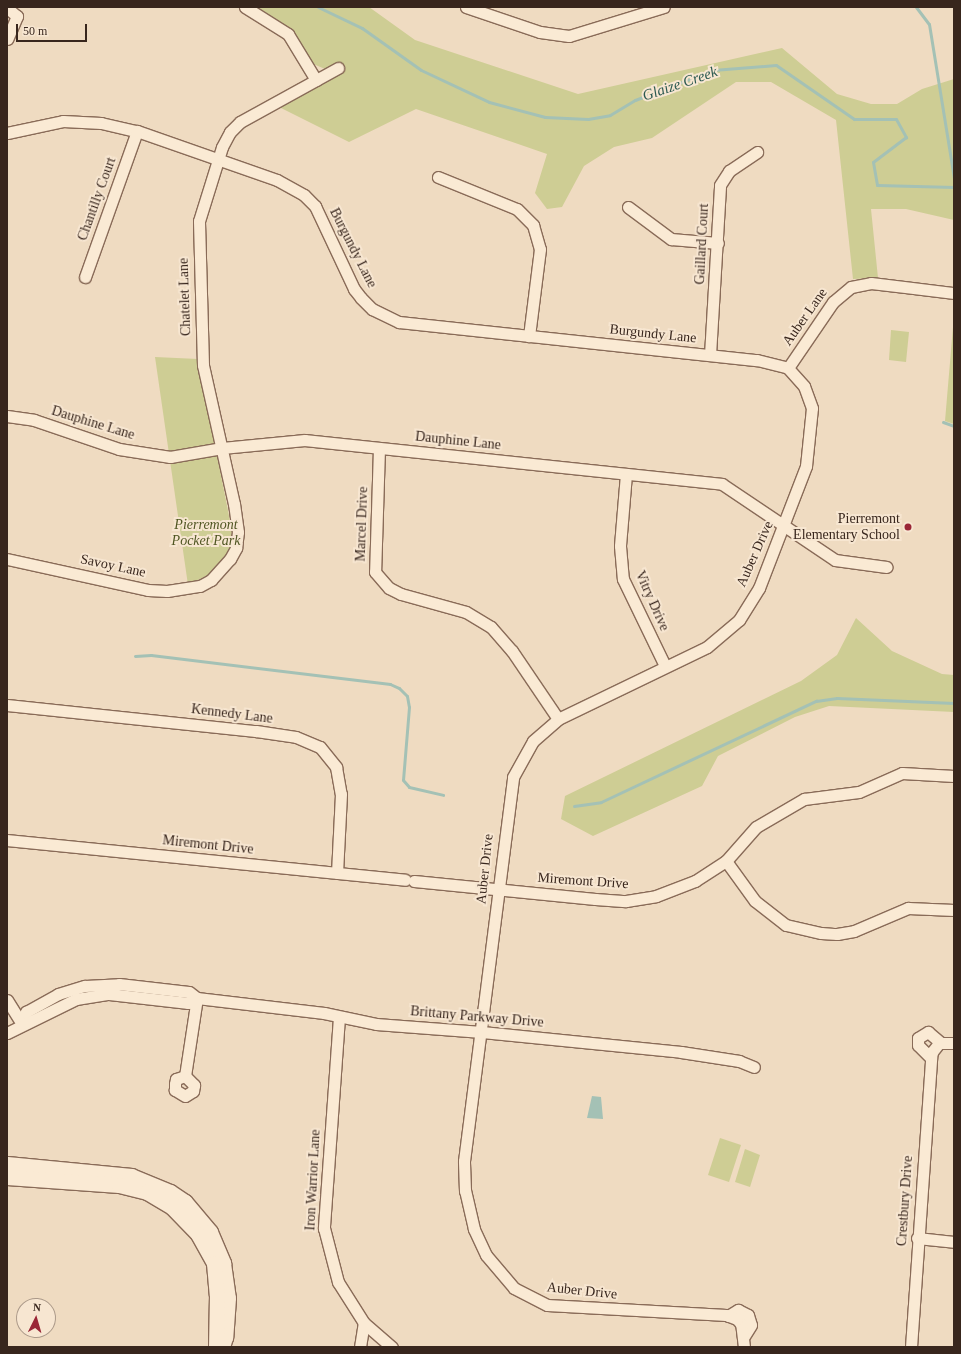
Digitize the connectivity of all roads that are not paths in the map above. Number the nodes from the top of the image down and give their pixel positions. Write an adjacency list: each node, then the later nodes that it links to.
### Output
1 (245, 7): 7 (street)
2 (466, 7): 3 (street)
3 (664, 7)
4 (7, 8): 5 (street)
5 (7, 37)
6 (338, 68): 7 (street, Chatelet Lane)
7 (316, 80): 11 (street, Chatelet Lane)
8 (137, 131): 9 (street, Burgundy Lane); 11 (street, Burgundy Lane); 15 (street, Chantilly Court)
9 (7, 133)
10 (757, 152): 14 (street, Gaillard Court)
11 (220, 159): 17 (street, Burgundy Lane); 22 (street, Chatelet Lane)
12 (438, 177): 17 (street)
13 (628, 207): 14 (street)
14 (718, 243): 18 (street, Gaillard Court)
15 (84, 277)
16 (954, 293): 20 (street, Auber Lane)
17 (529, 336): 18 (street, Burgundy Lane)
18 (710, 354): 19 (street, Burgundy Lane)
19 (757, 360): 20 (street, Auber Lane)
20 (788, 368): 25 (street, Auber Drive)
21 (7, 416): 22 (street, Dauphine Lane)
22 (222, 448): 23 (street, Dauphine Lane); 28 (street, Chatelet Lane)
23 (379, 448): 24 (street, Dauphine Lane); 31 (street, Marcel Drive)
24 (626, 474): 25 (street, Dauphine Lane); 29 (street, Vitry Drive)
25 (785, 525): 27 (street, Dauphine Lane); 29 (street, Auber Drive)
26 (7, 559): 28 (street, Savoy Lane)
27 (887, 567)
28 (211, 580)
29 (665, 666): 31 (street, Auber Drive)
30 (7, 705): 35 (street, Kennedy Lane)
31 (558, 719): 36 (street, Auber Drive)
32 (954, 776): 34 (street, Miremont Drive)
33 (7, 840): 35 (street, Miremont Drive)
34 (726, 861): 36 (street, Miremont Drive); 37 (street)
35 (337, 873): 36 (street, Miremont Drive)
36 (498, 889): 42 (street, Auber Drive)
37 (954, 910)
38 (197, 998): 40 (street, Brittany Parkway Drive); 41 (street, Brittany Parkway Drive); 48 (street)
39 (7, 1000): 41 (street)
40 (339, 1017): 42 (street, Brittany Parkway Drive); 53 (street, Iron Warrior Lane)
41 (22, 1024): 43 (street, Brittany Parkway Drive)
42 (482, 1032): 47 (street, Brittany Parkway Drive); 54 (street, Auber Drive)
43 (7, 1033)
44 (941, 1043): 45 (street); 46 (street); 46 (street)
45 (954, 1043)
46 (931, 1055): 51 (street, Crestbury Drive)
47 (754, 1067)
48 (185, 1076)
49 (7, 1164): 56 (street)
50 (7, 1177): 55 (street)
51 (917, 1238): 52 (street); 59 (street, Crestbury Drive)
52 (954, 1242)
53 (364, 1323): 57 (street); 58 (street, Iron Warrior Lane)
54 (744, 1342)
55 (216, 1347)
56 (222, 1347)
57 (360, 1347)
58 (392, 1347)
59 (911, 1347)

